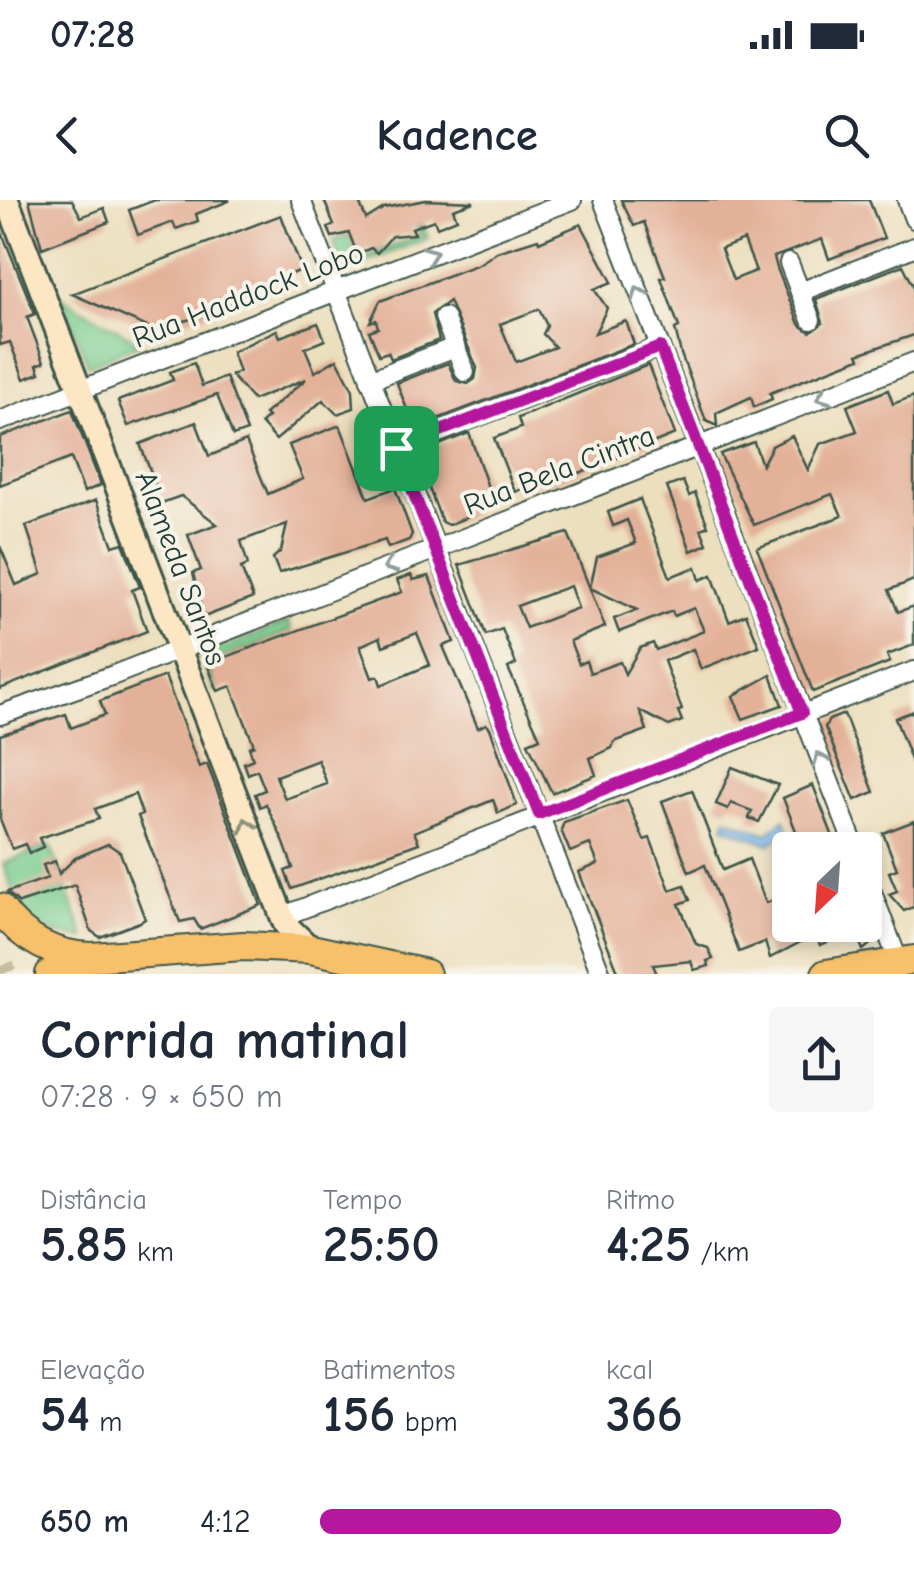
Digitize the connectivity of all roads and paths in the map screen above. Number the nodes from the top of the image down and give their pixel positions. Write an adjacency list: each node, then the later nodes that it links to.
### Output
1 (6, 200): 18 (street, Alameda Santos)
2 (301, 200): 9 (street)
3 (572, 200): 9 (street, Rua Haddock Lobo, one-way to 3)
4 (603, 200): 14 (street, one-way to 4)
5 (906, 200): 6 (street)
6 (914, 219)
7 (914, 247): 10 (street)
8 (789, 263): 10 (street)
9 (336, 291): 17 (street); 18 (street, Rua Haddock Lobo)
10 (800, 292): 12 (street)
11 (444, 317): 13 (street)
12 (811, 320)
13 (456, 347): 16 (street); 17 (street)
14 (660, 347): 20 (street); 21 (street)
15 (914, 362): 20 (street, Rua Bela Cintra, one-way to 20)
16 (465, 372)
17 (370, 380): 21 (street)
18 (79, 390): 19 (street, Rua Haddock Lobo); 23 (street, Alameda Santos)
19 (0, 421)
20 (699, 446): 22 (street, Rua Bela Cintra); 25 (street)
21 (396, 448): 22 (street)
22 (435, 548): 23 (street, Rua Bela Cintra, one-way to 23); 27 (street)
23 (180, 649): 26 (street, Rua Bela Cintra); 31 (street, Alameda Santos, one-way to 23)
24 (914, 670): 25 (street)
25 (802, 713): 27 (street); 28 (street, one-way to 25)
26 (0, 715)
27 (539, 814): 31 (street); 39 (street)
28 (849, 832)
29 (0, 909): 32 (main road); 34 (main road)
30 (882, 910): 35 (street)
31 (282, 917): 33 (street, Alameda Santos)
32 (0, 926)
33 (311, 949): 34 (main road); 36 (main road)
34 (92, 957): 37 (main road)
35 (907, 962): 40 (main road)
36 (390, 970): 38 (main road)
37 (50, 974)
38 (426, 974)
39 (601, 974)
40 (826, 974)

